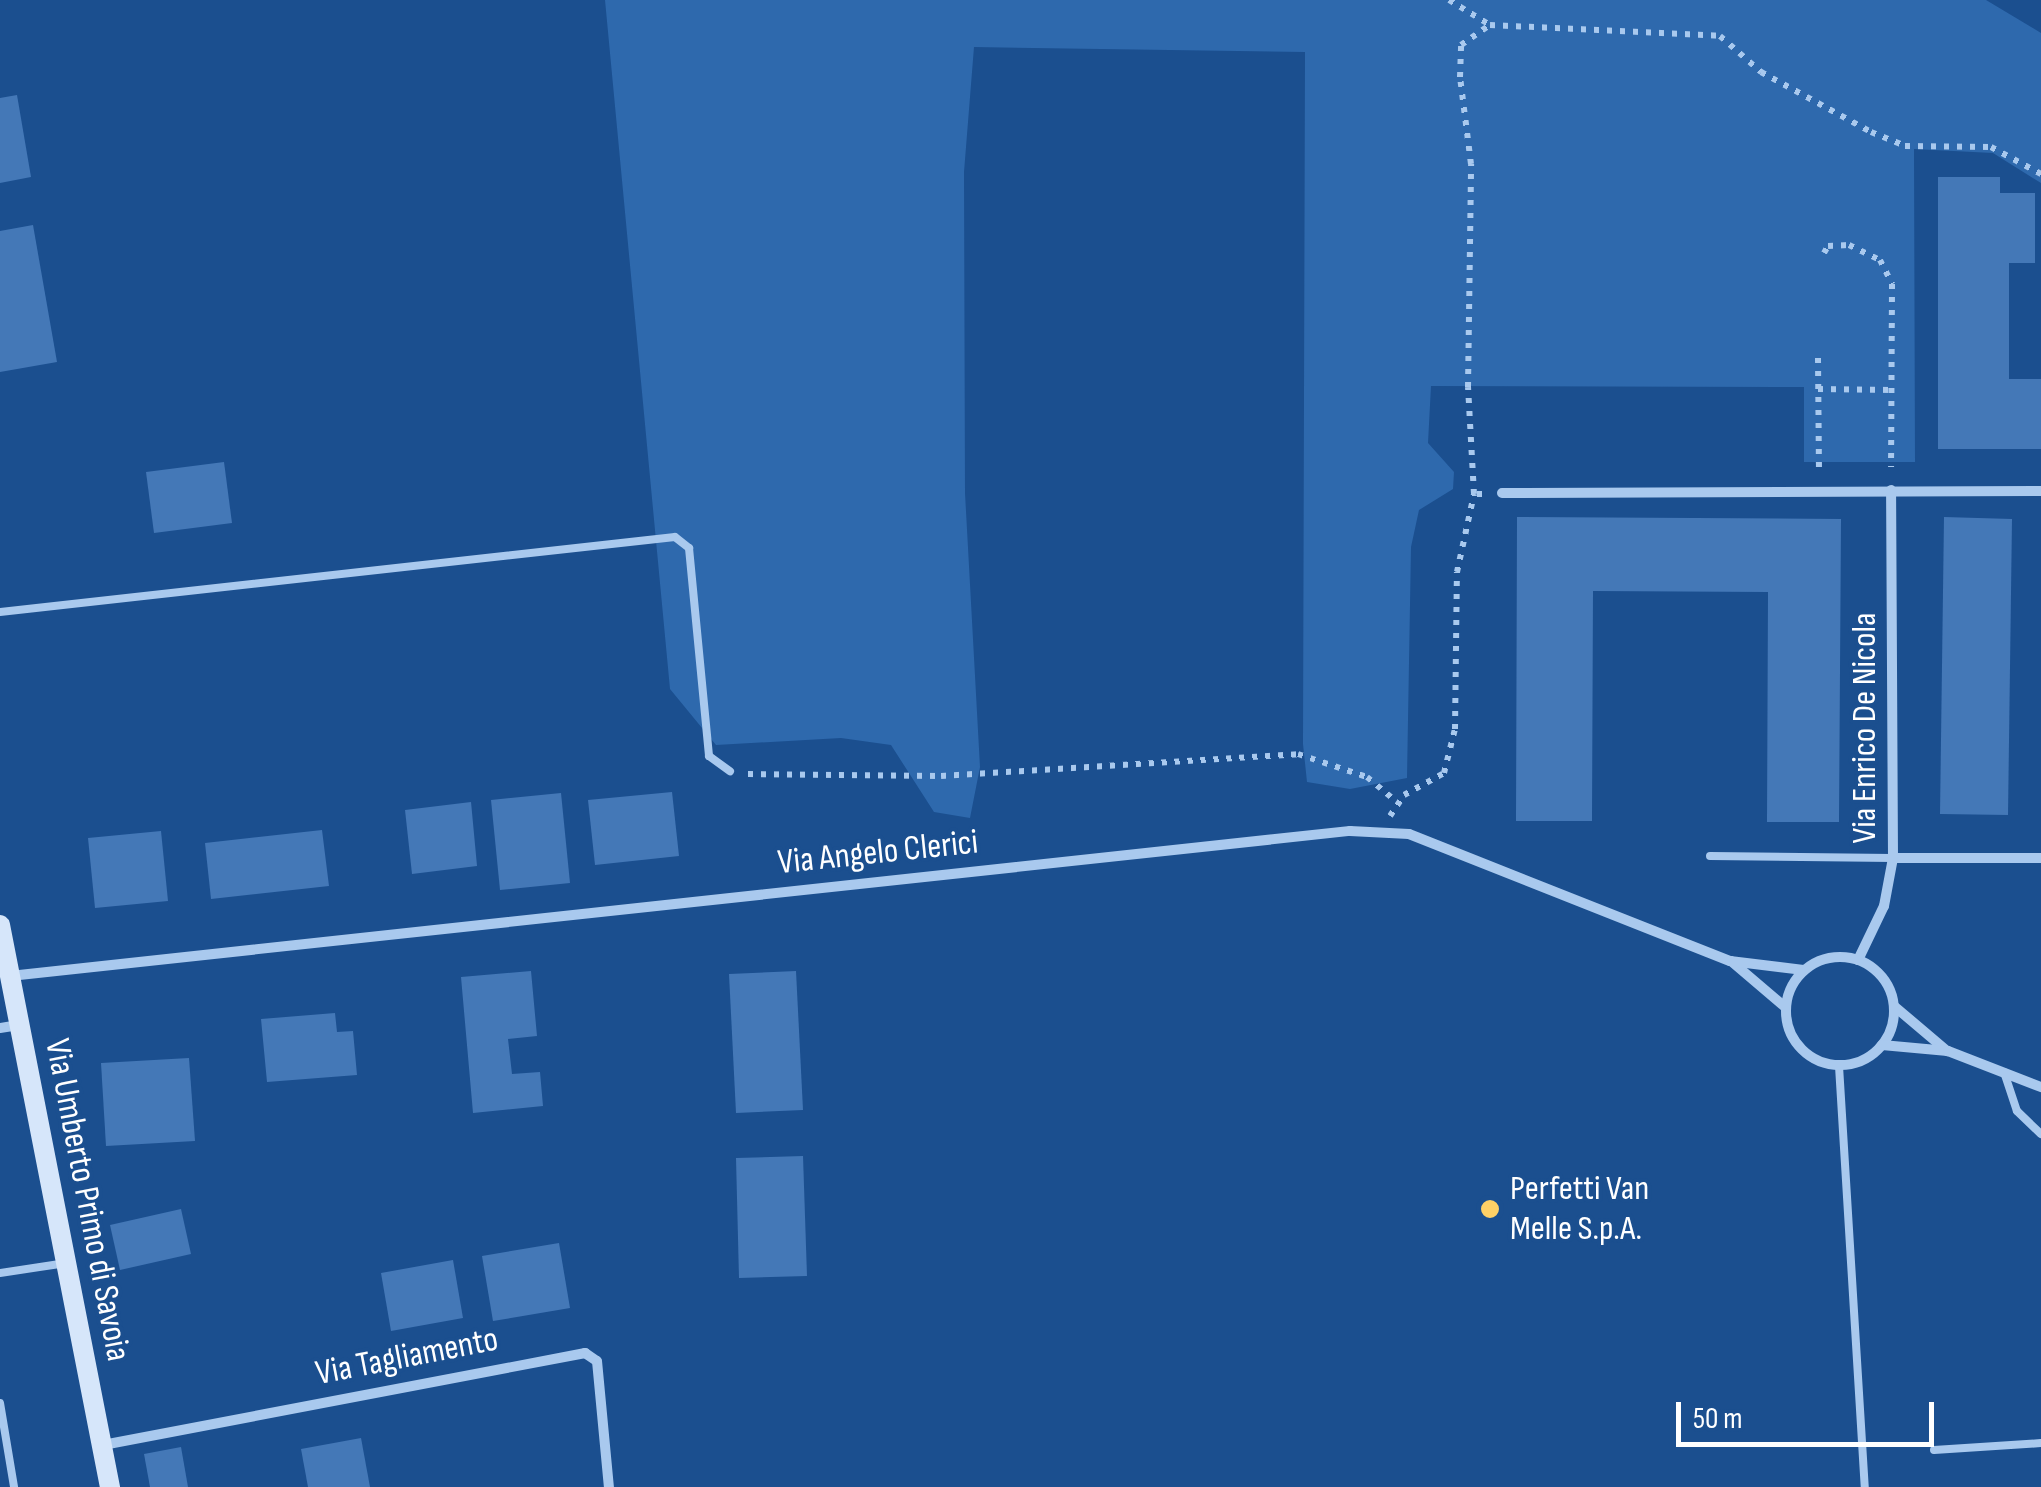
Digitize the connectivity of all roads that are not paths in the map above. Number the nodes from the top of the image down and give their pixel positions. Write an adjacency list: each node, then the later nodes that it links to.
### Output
1 (1891, 490): 2 (street); 3 (street); 7 (street, Via Enrico De Nicola)
2 (2041, 491)
3 (1502, 493)
4 (0, 612): 5 (lane)
5 (730, 770)
6 (1710, 856): 7 (lane)
7 (1893, 858): 8 (street); 10 (street, Via Enrico De Nicola)
8 (2041, 858)
9 (0, 926): 13 (street, Via Umberto Primo di Savoia)
10 (1858, 960): 12 (street); 14 (street)
11 (1730, 961): 12 (street, Via Angelo Clerici); 13 (street, Via Angelo Clerici); 15 (street, Via Angelo Clerici)
12 (1803, 970): 15 (street)
13 (10, 976): 16 (street, Via Umberto Primo di Savoia)
14 (1894, 1006): 17 (street); 18 (street)
15 (1785, 1007): 19 (street)
16 (10, 1027): 23 (street, Via Umberto Primo di Savoia)
17 (1882, 1045): 18 (street); 19 (street)
18 (1948, 1051): 20 (street)
19 (1840, 1066): 32 (lane)
20 (2004, 1072): 21 (street); 22 (lane)
21 (2041, 1087)
22 (2041, 1134)
23 (66, 1263): 24 (lane); 27 (street, Via Umberto Primo di Savoia)
24 (0, 1273)
25 (0, 1403): 29 (lane)
26 (2041, 1443): 28 (lane)
27 (102, 1445): 30 (street, Via Umberto Primo di Savoia); 31 (street, Via Tagliamento)
28 (1934, 1450)
29 (14, 1487)
30 (110, 1487)
31 (609, 1487)
32 (1866, 1487)

